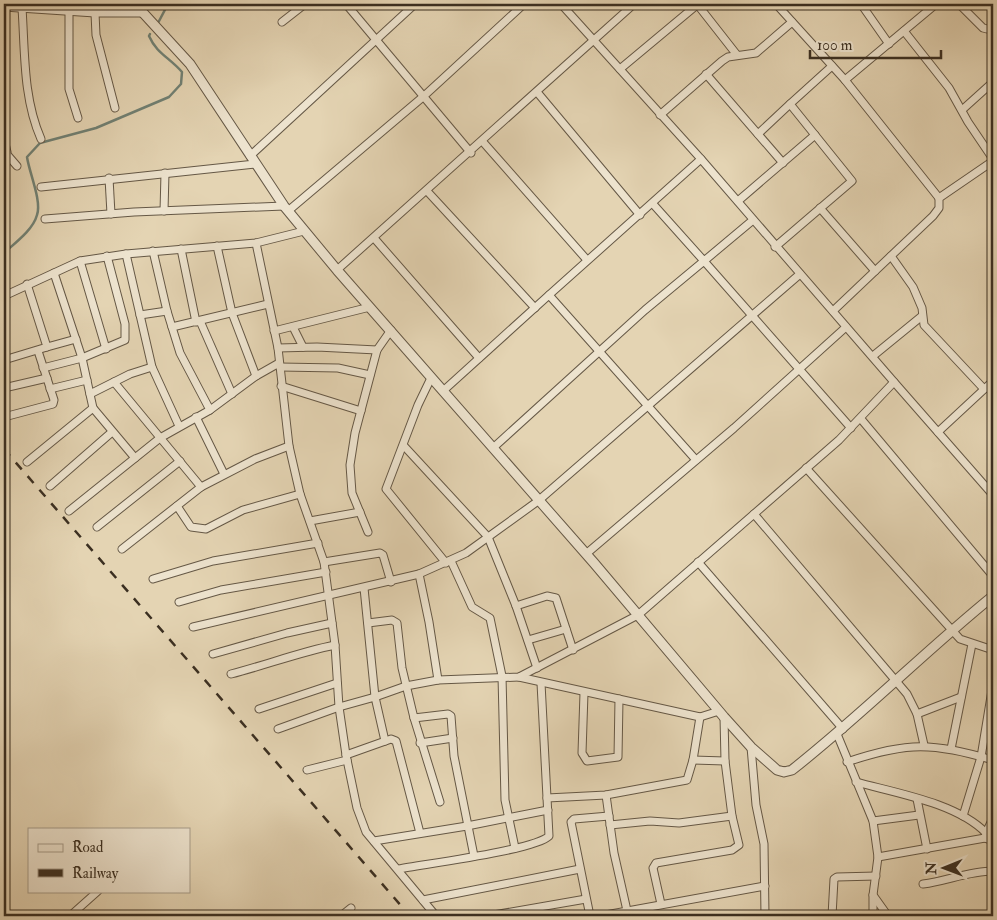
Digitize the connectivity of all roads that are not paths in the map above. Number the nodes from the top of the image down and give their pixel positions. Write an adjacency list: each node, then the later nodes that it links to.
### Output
1 (135, 4): 18 (street)
2 (305, 4): 19 (street)
3 (346, 4): 23 (street)
4 (415, 4): 23 (street)
5 (524, 4): 33 (street)
6 (561, 4): 24 (street)
7 (634, 4): 24 (street)
8 (697, 4): 26 (street); 28 (street)
9 (861, 4): 25 (street)
10 (936, 4): 22 (street)
11 (959, 4): 21 (street)
12 (778, 5): 20 (street)
13 (9, 6): 15 (street)
14 (33, 6): 15 (street); 16 (street)
15 (22, 8): 42 (street)
16 (69, 12): 17 (street); 38 (street)
17 (95, 13): 18 (street); 35 (street)
18 (142, 13): 47 (street)
19 (282, 22)
20 (792, 22): 26 (street); 27 (street)
21 (993, 26)
22 (904, 31): 25 (street); 36 (street)
23 (374, 39): 33 (street); 47 (street)
24 (595, 40): 28 (street); 32 (street)
25 (889, 44): 30 (street)
26 (737, 55): 29 (street)
27 (832, 66): 30 (street); 34 (street)
28 (620, 68): 37 (street)
29 (706, 74): 37 (street); 39 (street)
30 (845, 80): 55 (street)
31 (993, 82): 36 (street)
32 (537, 92): 43 (street); 62 (street)
33 (424, 96): 45 (street); 58 (street)
34 (790, 104): 39 (street); 40 (street)
35 (115, 108)
36 (962, 110): 48 (street)
37 (660, 115): 46 (street)
38 (78, 118)
39 (758, 134): 49 (street)
40 (815, 135): 49 (street); 59 (street)
41 (4, 139): 44 (street)
42 (41, 139)
43 (483, 142): 45 (street); 75 (street)
44 (5, 152): 50 (street)
45 (471, 153): 54 (street)
46 (701, 159): 56 (street); 57 (street)
47 (252, 160): 51 (street); 58 (street)
48 (993, 160): 55 (street)
49 (783, 163): 56 (street)
50 (17, 166)
51 (165, 172): 52 (street); 60 (street)
52 (109, 178): 53 (street); 61 (street)
53 (41, 187)
54 (427, 190): 66 (street); 87 (street)
55 (939, 198): 74 (street)
56 (738, 201): 64 (street)
57 (653, 204): 62 (street); 77 (street)
58 (286, 208): 60 (street); 65 (street)
59 (820, 208): 69 (street); 79 (street)
60 (164, 211): 61 (street)
61 (111, 214): 63 (street)
62 (640, 215): 75 (street)
63 (45, 219)
64 (752, 220): 69 (street); 77 (street)
65 (304, 231): 67 (street); 78 (street)
66 (374, 238): 78 (street); 110 (street)
67 (256, 243): 68 (street); 85 (street)
68 (217, 246): 70 (street); 90 (street)
69 (776, 247): 81 (street)
70 (181, 249): 71 (street); 94 (street)
71 (153, 252): 72 (street); 88 (street)
72 (126, 254): 73 (street); 91 (street)
73 (107, 256): 76 (street); 104 (street)
74 (891, 256): 79 (street); 93 (street)
75 (587, 260): 83 (street)
76 (80, 261): 80 (street); 104 (street)
77 (704, 261): 92 (street); 107 (street)
78 (337, 270): 86 (street)
79 (875, 271): 89 (street)
80 (54, 273): 82 (street); 100 (street)
81 (800, 274): 89 (street); 92 (street)
82 (27, 284): 84 (street); 101 (street)
83 (549, 295): 87 (street); 107 (street)
84 (4, 296)
85 (268, 304): 90 (street); 99 (street)
86 (370, 307): 95 (street); 98 (street)
87 (536, 308): 110 (street)
88 (167, 311): 91 (street); 97 (street)
89 (833, 311): 96 (street)
90 (232, 313): 94 (street); 117 (street)
91 (140, 315): 113 (street)
92 (753, 315): 115 (street); 131 (street)
93 (922, 316): 108 (street); 127 (street)
94 (198, 321): 97 (street); 130 (street)
95 (292, 327): 99 (street); 103 (street)
96 (846, 327): 108 (street); 115 (street)
97 (172, 328): 133 (street)
98 (391, 330): 105 (street); 119 (street)
99 (274, 331): 102 (street)
100 (76, 339): 101 (street); 109 (street)
101 (47, 347): 106 (street)
102 (278, 348): 103 (street); 112 (street)
103 (303, 348): 105 (street)
104 (106, 349): 109 (street)
105 (377, 350): 116 (street)
106 (38, 351): 111 (street); 114 (street)
107 (601, 352): 131 (street); 145 (street)
108 (874, 356): 123 (street)
109 (82, 358): 114 (street); 120 (street)
110 (479, 358): 128 (street)
111 (4, 360)
112 (279, 365): 116 (street); 117 (street); 124 (street)
113 (152, 367): 122 (street); 138 (street)
114 (44, 368): 118 (street)
115 (799, 369): 139 (street); 147 (street)
116 (370, 375): 134 (street)
117 (256, 376): 130 (street)
118 (47, 378): 125 (street); 126 (street)
119 (431, 378): 128 (street); 144 (street)
120 (86, 380): 126 (street); 129 (street)
121 (993, 381): 127 (street)
122 (114, 382): 129 (street); 142 (street)
123 (894, 382): 137 (street); 141 (street)
124 (282, 386): 134 (street); 143 (street)
125 (4, 388)
126 (50, 389): 136 (street)
127 (984, 389): 141 (street)
128 (443, 390): 145 (street)
129 (90, 394): 132 (street)
130 (232, 394): 133 (street)
131 (649, 406): 147 (street); 156 (street)
132 (93, 408): 140 (street); 148 (street)
133 (210, 410): 135 (street)
134 (361, 411): 159 (street)
135 (196, 417): 138 (street); 151 (street)
136 (4, 418)
137 (861, 419): 139 (street); 173 (street)
138 (179, 426): 142 (street)
139 (851, 428): 150 (street)
140 (112, 432): 146 (street); 152 (street)
141 (938, 432): 155 (street)
142 (160, 438): 146 (street); 149 (street)
143 (289, 446): 151 (street); 154 (street)
144 (404, 446): 164 (street); 169 (street)
145 (493, 448): 156 (street)
146 (135, 458): 158 (street)
147 (696, 460): 167 (street)
148 (27, 462)
149 (180, 462): 153 (street); 162 (street)
150 (806, 468): 160 (street); 186 (street)
151 (224, 474): 153 (street)
152 (50, 486)
153 (200, 487): 157 (street)
154 (300, 494): 157 (street); 161 (street)
155 (993, 495)
156 (538, 501): 164 (street); 167 (street)
157 (177, 506): 166 (street)
158 (69, 510)
159 (360, 512): 161 (street); 163 (street)
160 (754, 514): 170 (street); 198 (street)
161 (310, 521): 165 (street)
162 (97, 527)
163 (368, 532)
164 (488, 537): 169 (street); 180 (street)
165 (318, 543): 168 (street); 174 (street)
166 (122, 549)
167 (586, 554): 181 (street)
168 (324, 562): 171 (street); 175 (street)
169 (448, 562): 172 (street); 195 (street)
170 (698, 562): 181 (street); 215 (street)
171 (326, 572): 177 (street); 179 (street)
172 (419, 574): 175 (street); 197 (street)
173 (993, 576)
174 (153, 579)
175 (391, 582): 176 (street)
176 (364, 588): 177 (street); 183 (street)
177 (329, 596): 182 (street); 184 (street)
178 (993, 596): 186 (street)
179 (179, 602)
180 (516, 606): 185 (street); 187 (street)
181 (638, 615): 190 (street); 210 (street)
182 (332, 623): 188 (street); 192 (street)
183 (368, 623): 202 (street); 206 (street)
184 (193, 627)
185 (566, 629): 187 (street); 190 (street)
186 (951, 630): 189 (street); 198 (street)
187 (528, 640): 193 (street)
188 (335, 644): 194 (street); 199 (street)
189 (972, 644): 191 (street); 205 (street)
190 (573, 650): 193 (street)
191 (993, 650)
192 (213, 654)
193 (537, 668): 196 (street)
194 (231, 674)
195 (502, 676): 196 (street); 197 (street); 239 (street)
196 (519, 677): 200 (street)
197 (438, 680): 202 (street)
198 (896, 681): 211 (street); 215 (street)
199 (337, 683): 208 (street); 209 (street)
200 (541, 683): 204 (street); 231 (street)
201 (993, 684): 203 (street)
202 (406, 686): 206 (street); 213 (street)
203 (993, 688): 223 (street)
204 (584, 693): 207 (street); 207 (street)
205 (961, 696): 211 (street); 221 (street)
206 (375, 697): 208 (street); 217 (street)
207 (619, 699): 212 (street)
208 (339, 707): 214 (street); 222 (street)
209 (259, 709)
210 (722, 714): 212 (street); 220 (street); 226 (street)
211 (917, 714): 219 (street)
212 (700, 717): 224 (street)
213 (414, 718): 216 (street); 218 (street)
214 (278, 729)
215 (840, 732): 220 (street); 227 (street)
216 (452, 738): 218 (street); 243 (street)
217 (385, 741): 222 (street); 244 (street)
218 (420, 743): 233 (street)
219 (924, 745): 221 (street); 227 (street)
220 (751, 747): 257 (street)
221 (951, 749): 223 (street)
222 (346, 757): 228 (street); 246 (street)
223 (981, 757): 225 (street); 238 (street)
224 (693, 760): 226 (street); 230 (street)
225 (993, 760)
226 (726, 761): 237 (street)
227 (847, 762): 229 (street)
228 (307, 770)
229 (856, 782): 232 (street); 241 (street)
230 (606, 795): 231 (street); 236 (street)
231 (547, 798): 234 (street)
232 (918, 799): 235 (street); 238 (street)
233 (440, 802)
234 (548, 810): 239 (street); 248 (street)
235 (919, 815): 241 (street); 249 (street)
236 (609, 816): 242 (street); 253 (street)
237 (732, 816): 242 (street); 262 (street)
238 (963, 816): 245 (street)
239 (508, 818): 243 (street); 248 (street)
240 (993, 818): 245 (street)
241 (873, 821): 251 (street)
242 (610, 824): 264 (street)
243 (467, 826): 244 (street); 250 (street)
244 (420, 833): 246 (street)
245 (985, 836): 247 (street); 249 (street)
246 (374, 841): 252 (street)
247 (993, 842)
248 (515, 848): 250 (street)
249 (926, 849): 251 (street)
250 (474, 856): 252 (street)
251 (878, 857): 255 (street)
252 (398, 869): 261 (street)
253 (580, 869): 260 (street); 261 (street)
254 (993, 871): 256 (street)
255 (876, 876): 259 (street); 274 (street)
256 (923, 884)
257 (765, 886): 262 (street); 271 (street)
258 (97, 892): 265 (street)
259 (873, 895): 275 (street); 276 (street)
260 (586, 899): 268 (street); 269 (street)
261 (423, 900): 267 (street)
262 (661, 904): 264 (street)
263 (351, 908): 266 (street)
264 (628, 914): 270 (street)
265 (70, 916)
266 (341, 916)
267 (436, 916)
268 (488, 916)
269 (590, 916)
270 (600, 916)
271 (764, 916)
272 (800, 916): 273 (street)
273 (814, 916)
274 (832, 916)
275 (873, 916)
276 (888, 916)

